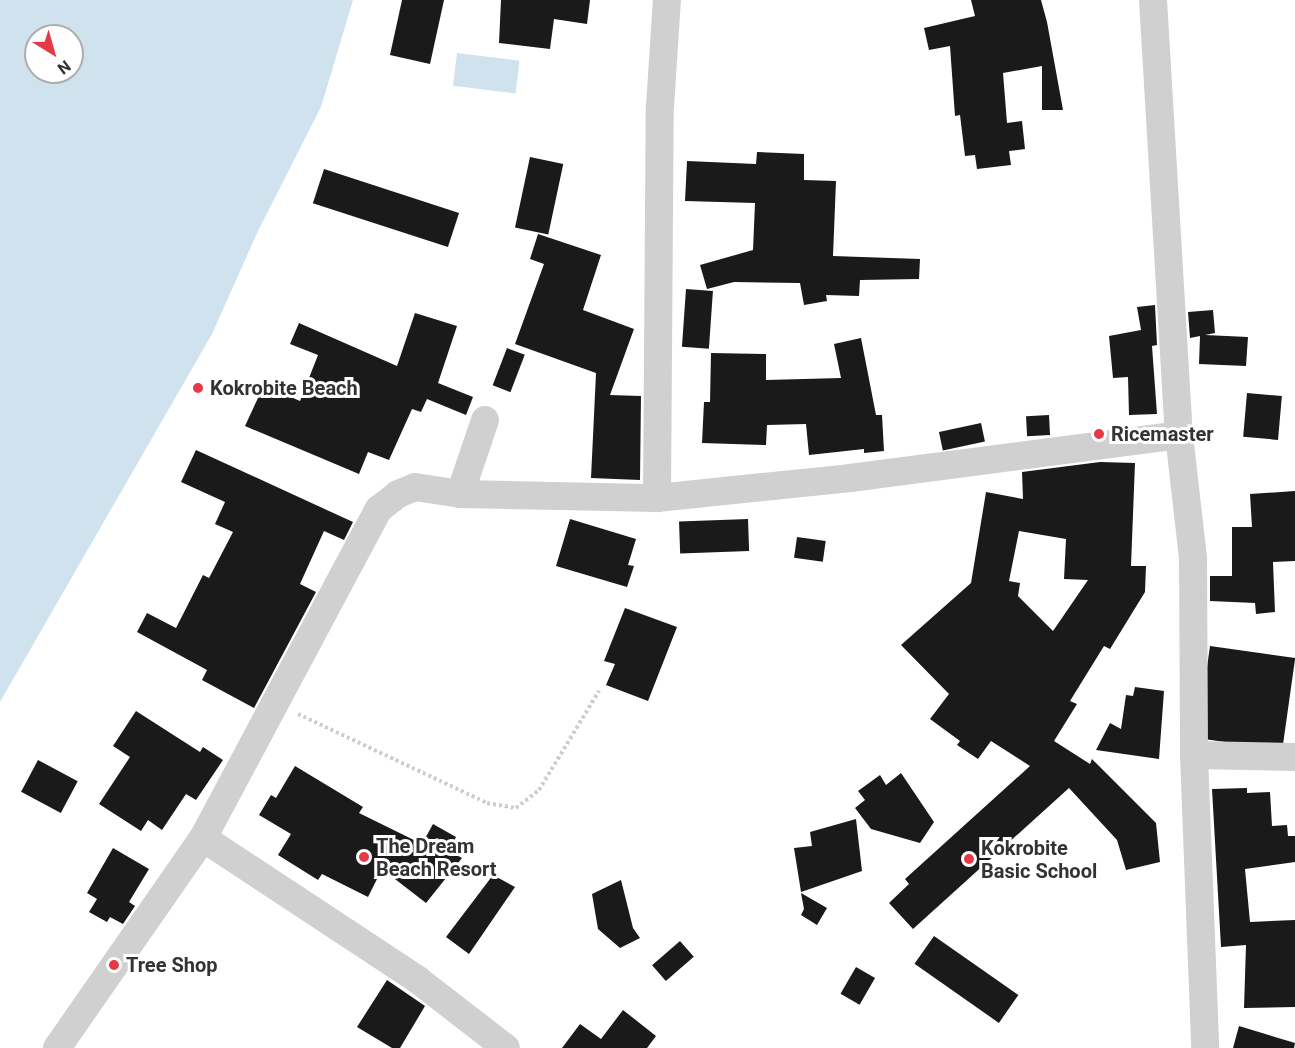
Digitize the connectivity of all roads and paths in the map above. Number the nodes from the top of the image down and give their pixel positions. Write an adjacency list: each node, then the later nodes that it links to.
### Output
1 (667, 0): 6 (street)
2 (1153, 0): 4 (street)
3 (485, 420): 5 (street)
4 (1179, 435): 6 (street); 9 (street)
5 (460, 494): 6 (street); 8 (street)
6 (657, 498)
7 (599, 691): 8 (path)
8 (275, 703): 11 (street)
9 (1194, 755): 10 (street); 14 (street)
10 (1295, 757)
11 (203, 838): 12 (street); 13 (street)
12 (57, 1048)
13 (506, 1048)
14 (1205, 1048)

